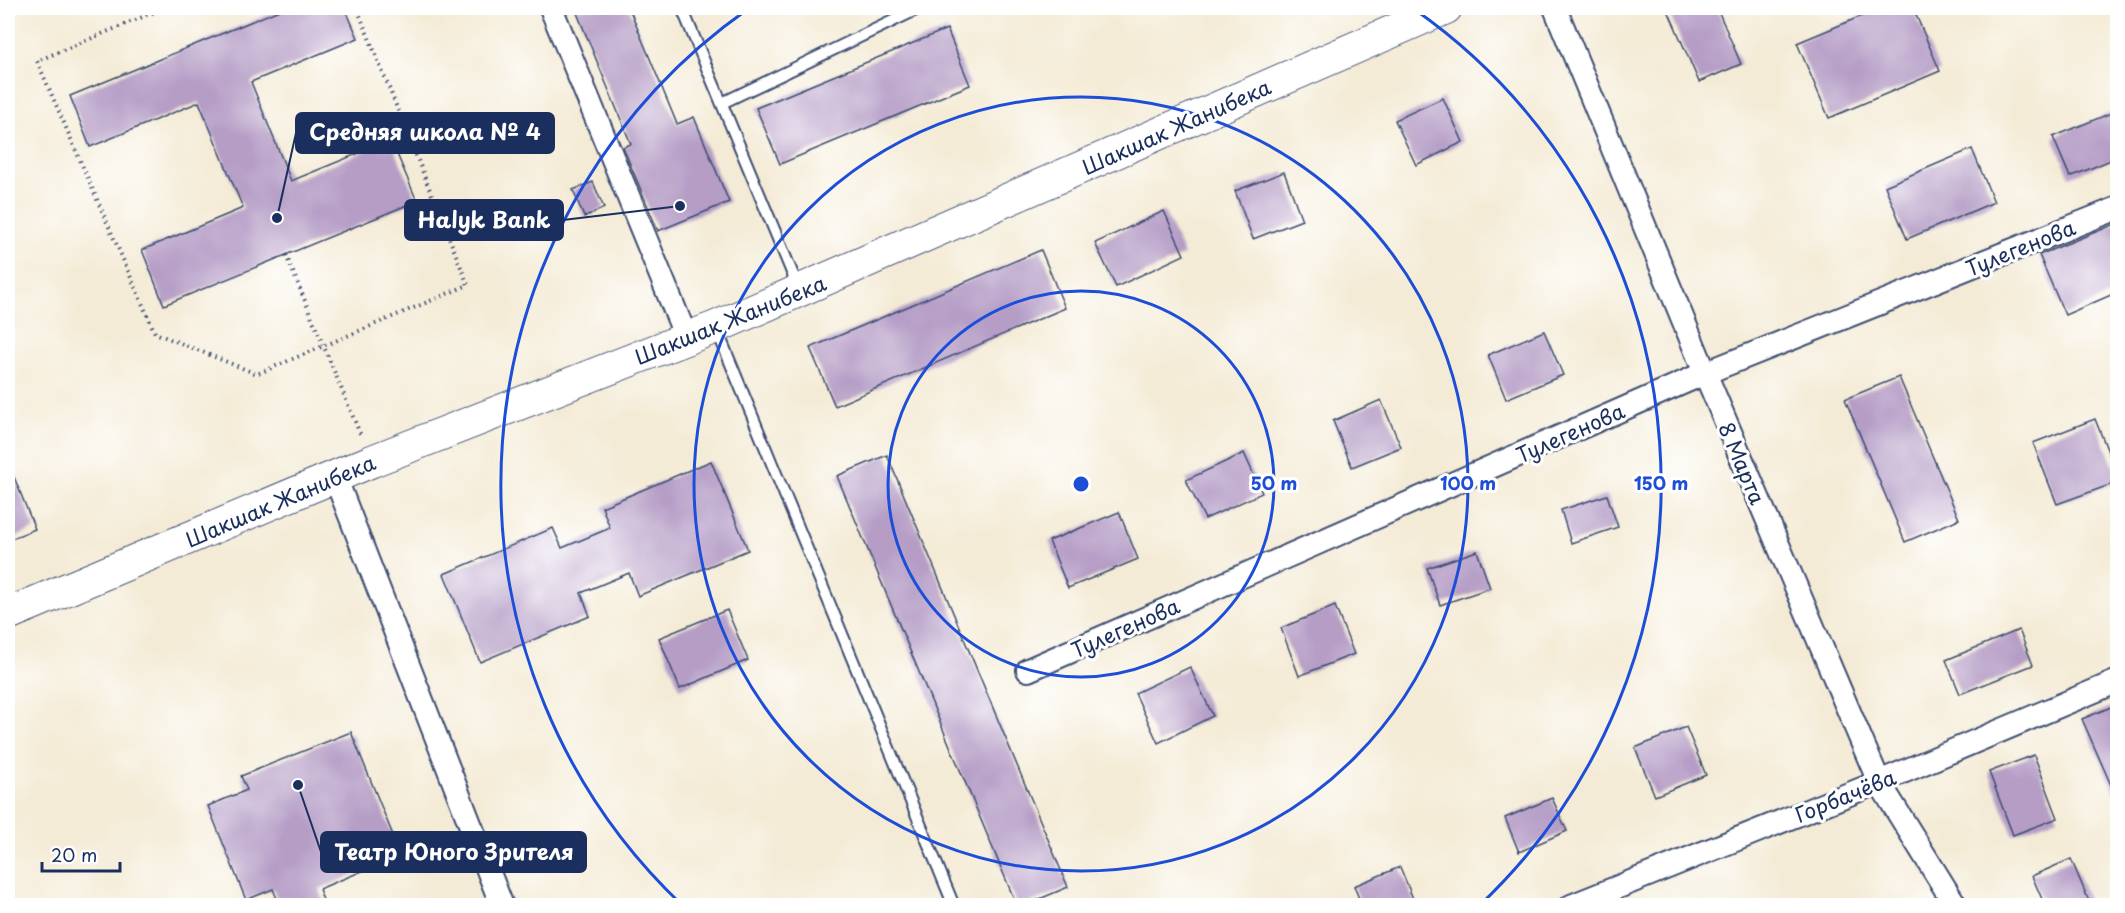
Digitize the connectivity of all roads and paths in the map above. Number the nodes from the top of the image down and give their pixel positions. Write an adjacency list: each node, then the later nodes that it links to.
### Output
1 (164, 8): 14 (path)
2 (357, 8): 14 (path)
3 (551, 8): 13 (street)
4 (682, 8): 8 (lane)
5 (920, 8): 8 (lane)
6 (1446, 8): 11 (main road, Шакшак Жанибека)
7 (1555, 8): 15 (street, 8 Марта)
8 (722, 103): 11 (lane)
9 (2118, 208): 15 (street, Тулегенова)
10 (286, 255): 14 (path)
11 (800, 291): 12 (main road, Шакшак Жанибека)
12 (716, 327): 13 (main road, Шакшак Жанибека); 23 (lane)
13 (686, 337): 16 (main road, Шакшак Жанибека)
14 (323, 346): 16 (path)
15 (1705, 373): 19 (street, Тулегенова); 21 (street, 8 Марта)
16 (372, 461): 17 (main road, Шакшак Жанибека)
17 (335, 477): 18 (main road, Шакшак Жанибека); 22 (street)
18 (8, 614)
19 (1028, 670)
20 (2118, 681): 21 (street, Горбачёва)
21 (1879, 782): 24 (street, Горбачёва); 25 (street, 8 Марта)
22 (502, 906)
23 (954, 906)
24 (1571, 906)
25 (1956, 906)

